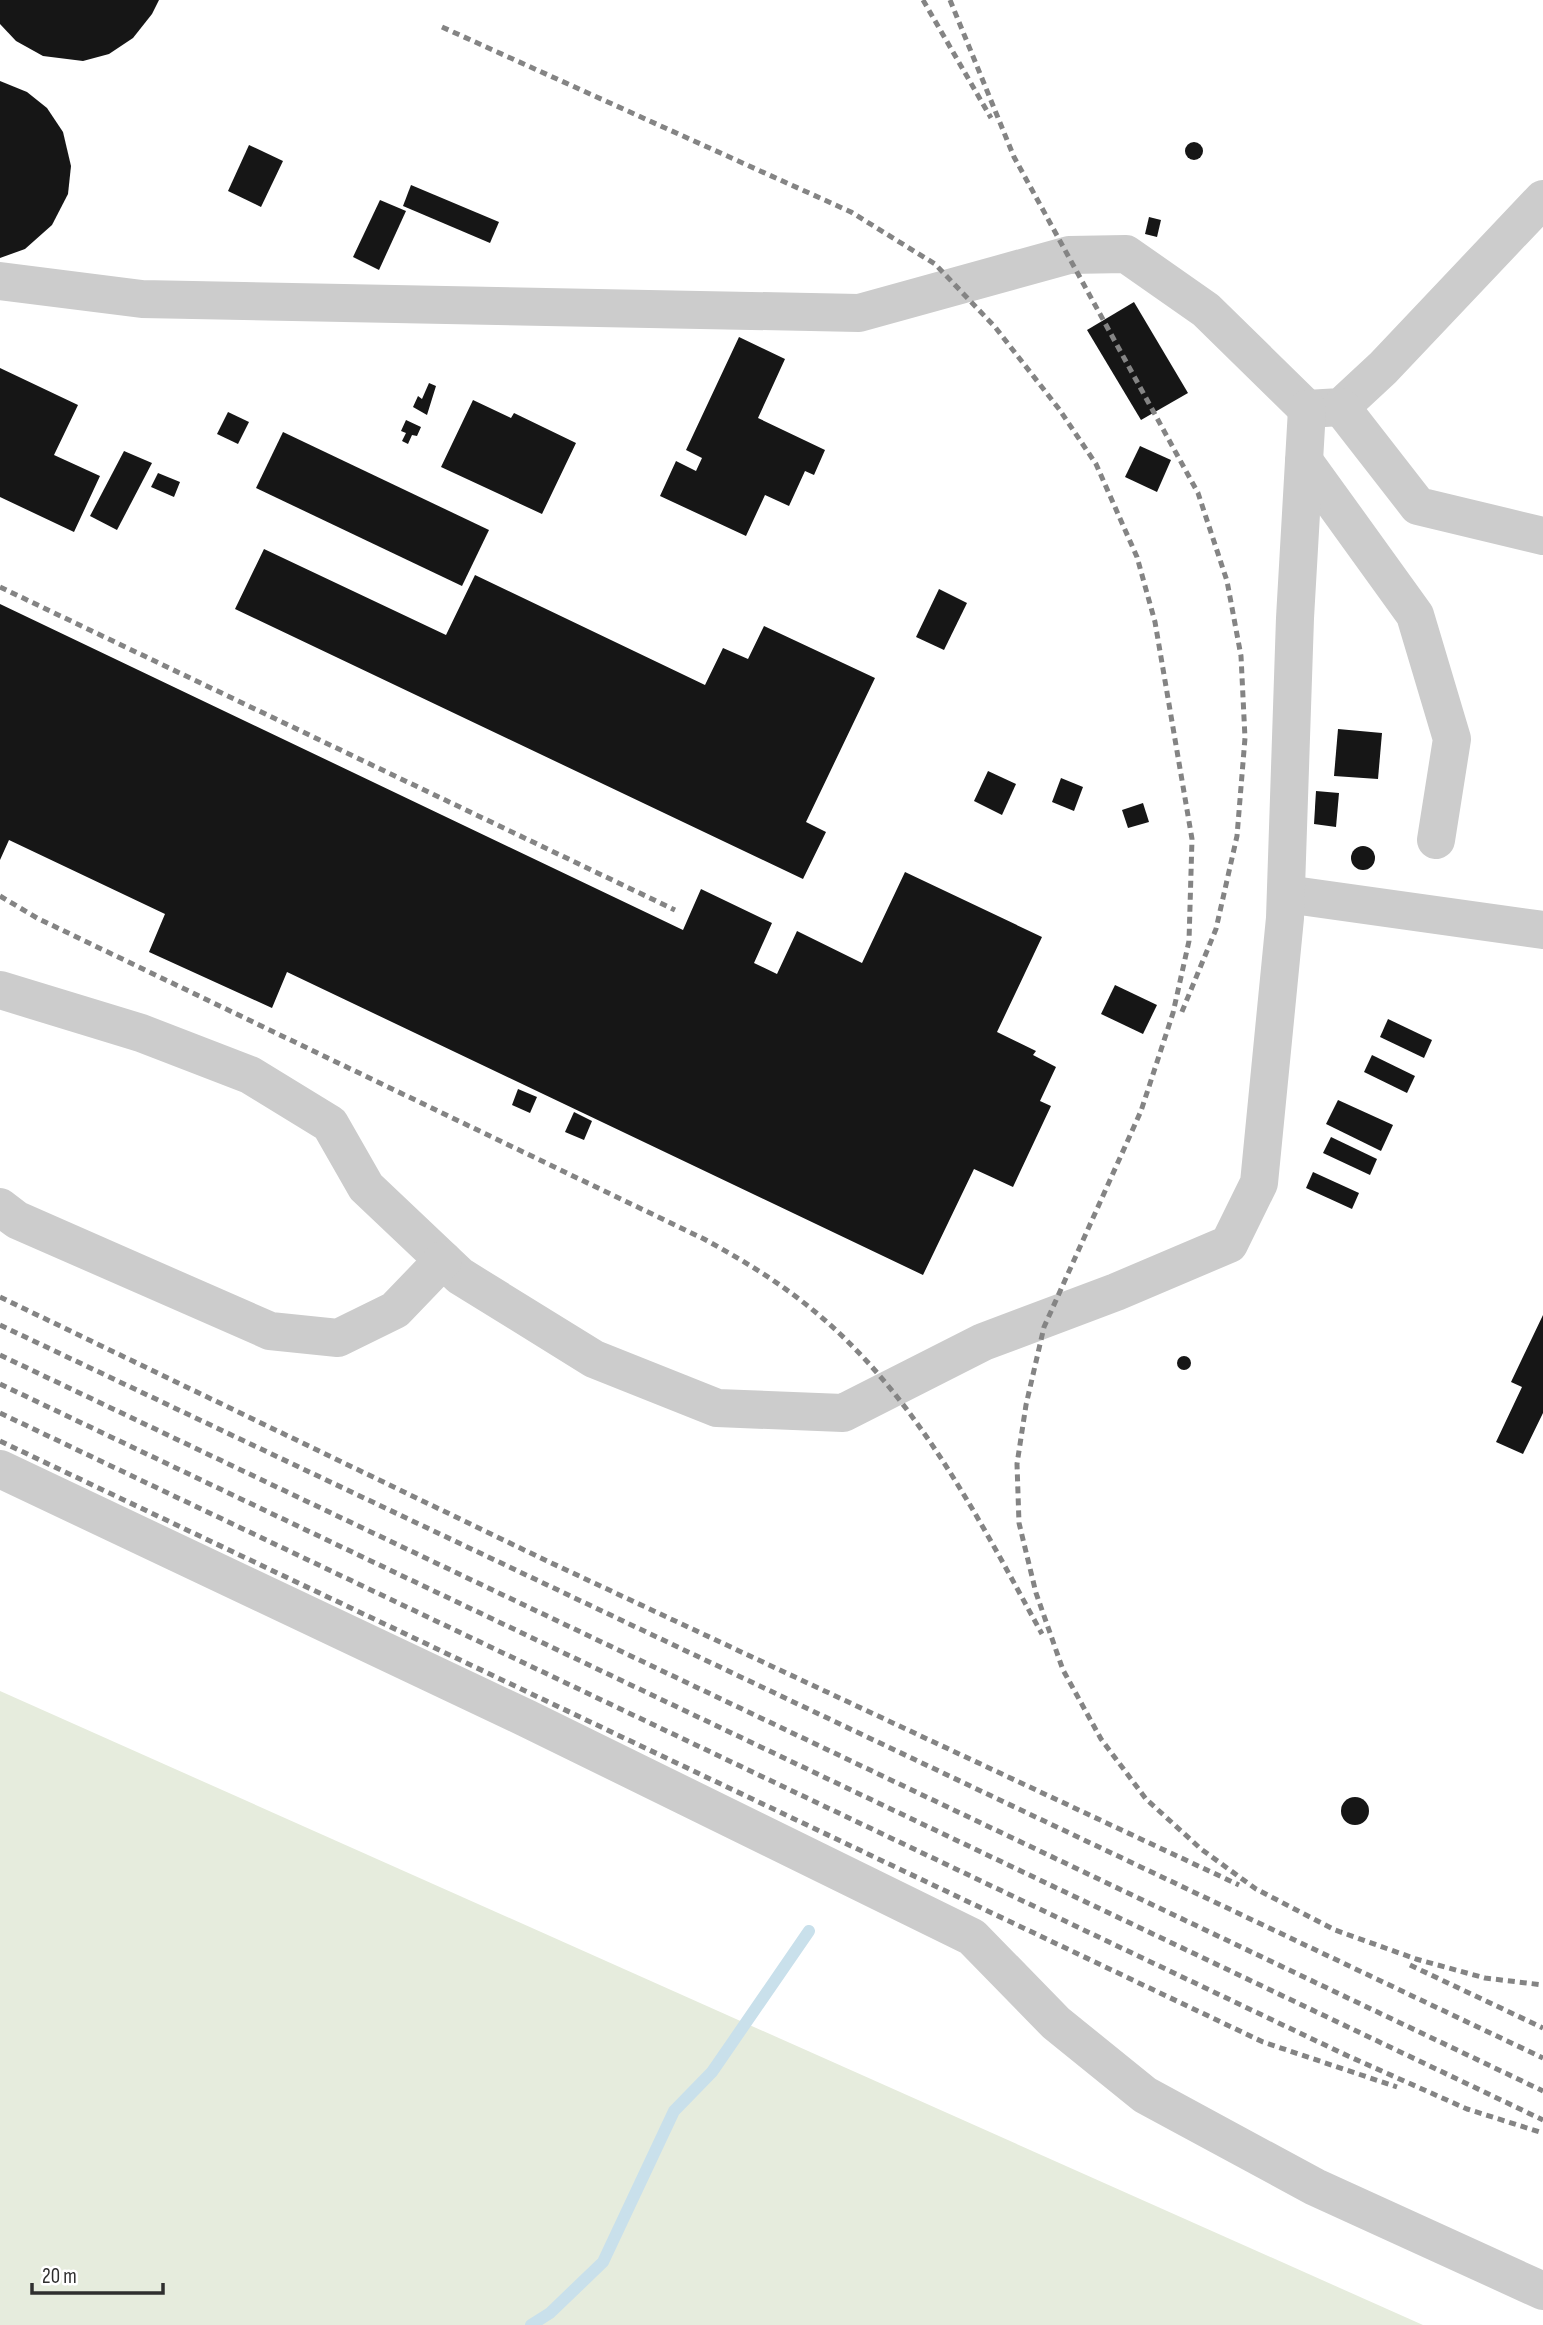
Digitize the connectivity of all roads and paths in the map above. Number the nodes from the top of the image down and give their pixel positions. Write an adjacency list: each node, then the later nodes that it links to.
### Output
1 (1543, 199): 3 (lane)
2 (0, 281): 3 (lane)
3 (1324, 408): 4 (lane); 5 (lane)
4 (1304, 461): 6 (lane); 7 (lane)
5 (1543, 536)
6 (1436, 841)
7 (1286, 894): 8 (lane); 11 (lane)
8 (1543, 930)
9 (0, 990): 11 (lane)
10 (0, 1208): 11 (lane)
11 (443, 1261)
12 (0, 1469): 13 (lane)
13 (1543, 2291)

